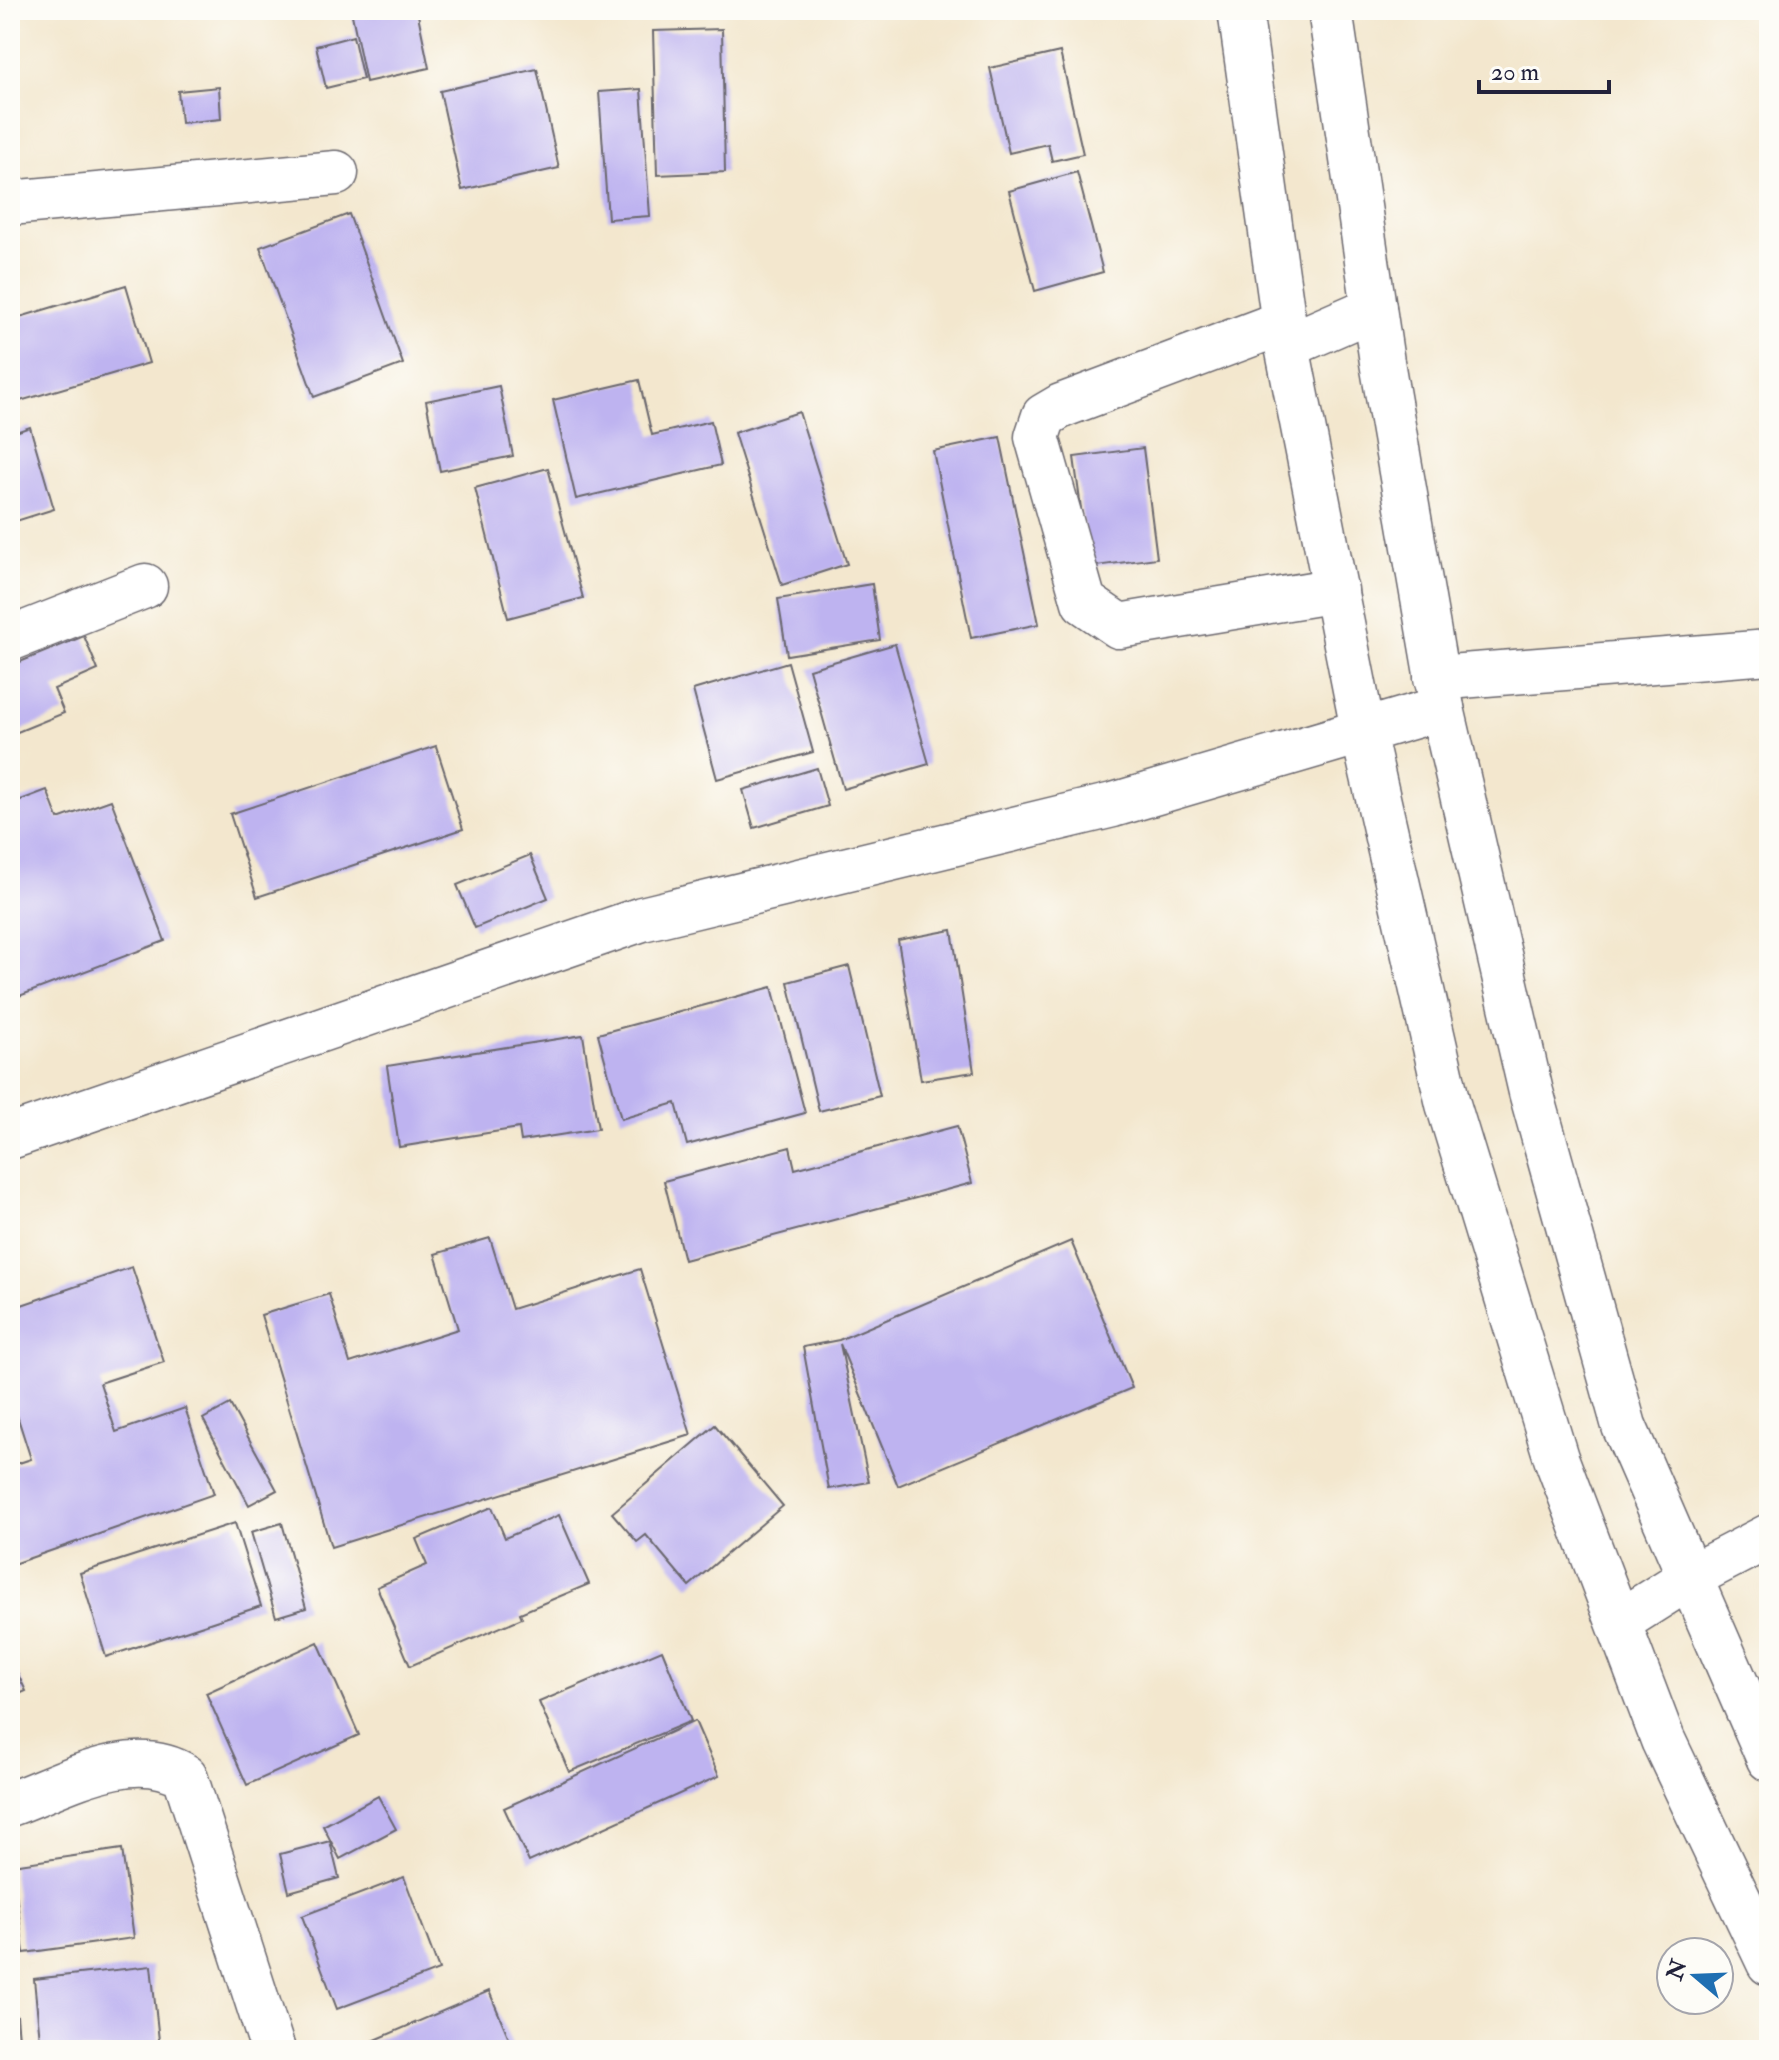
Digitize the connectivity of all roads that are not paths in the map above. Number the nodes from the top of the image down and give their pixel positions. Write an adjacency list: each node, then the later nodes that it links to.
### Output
1 (1240, 10): 6 (main road)
2 (1330, 10): 5 (main road)
3 (336, 173): 4 (main road)
4 (10, 203)
5 (1374, 308): 6 (main road); 11 (main road)
6 (1286, 334): 8 (main road); 8 (main road)
7 (145, 586): 9 (main road)
8 (1336, 590): 12 (main road)
9 (10, 639)
10 (1769, 652): 11 (main road)
11 (1439, 693): 12 (main road); 15 (main road)
12 (1364, 731): 13 (main road); 16 (main road)
13 (10, 1137)
14 (1769, 1536): 15 (main road)
15 (1690, 1577): 16 (main road); 17 (main road)
16 (1619, 1622): 19 (main road)
17 (1769, 1759)
18 (10, 1804): 20 (main road)
19 (1769, 1963)
20 (273, 2050)

